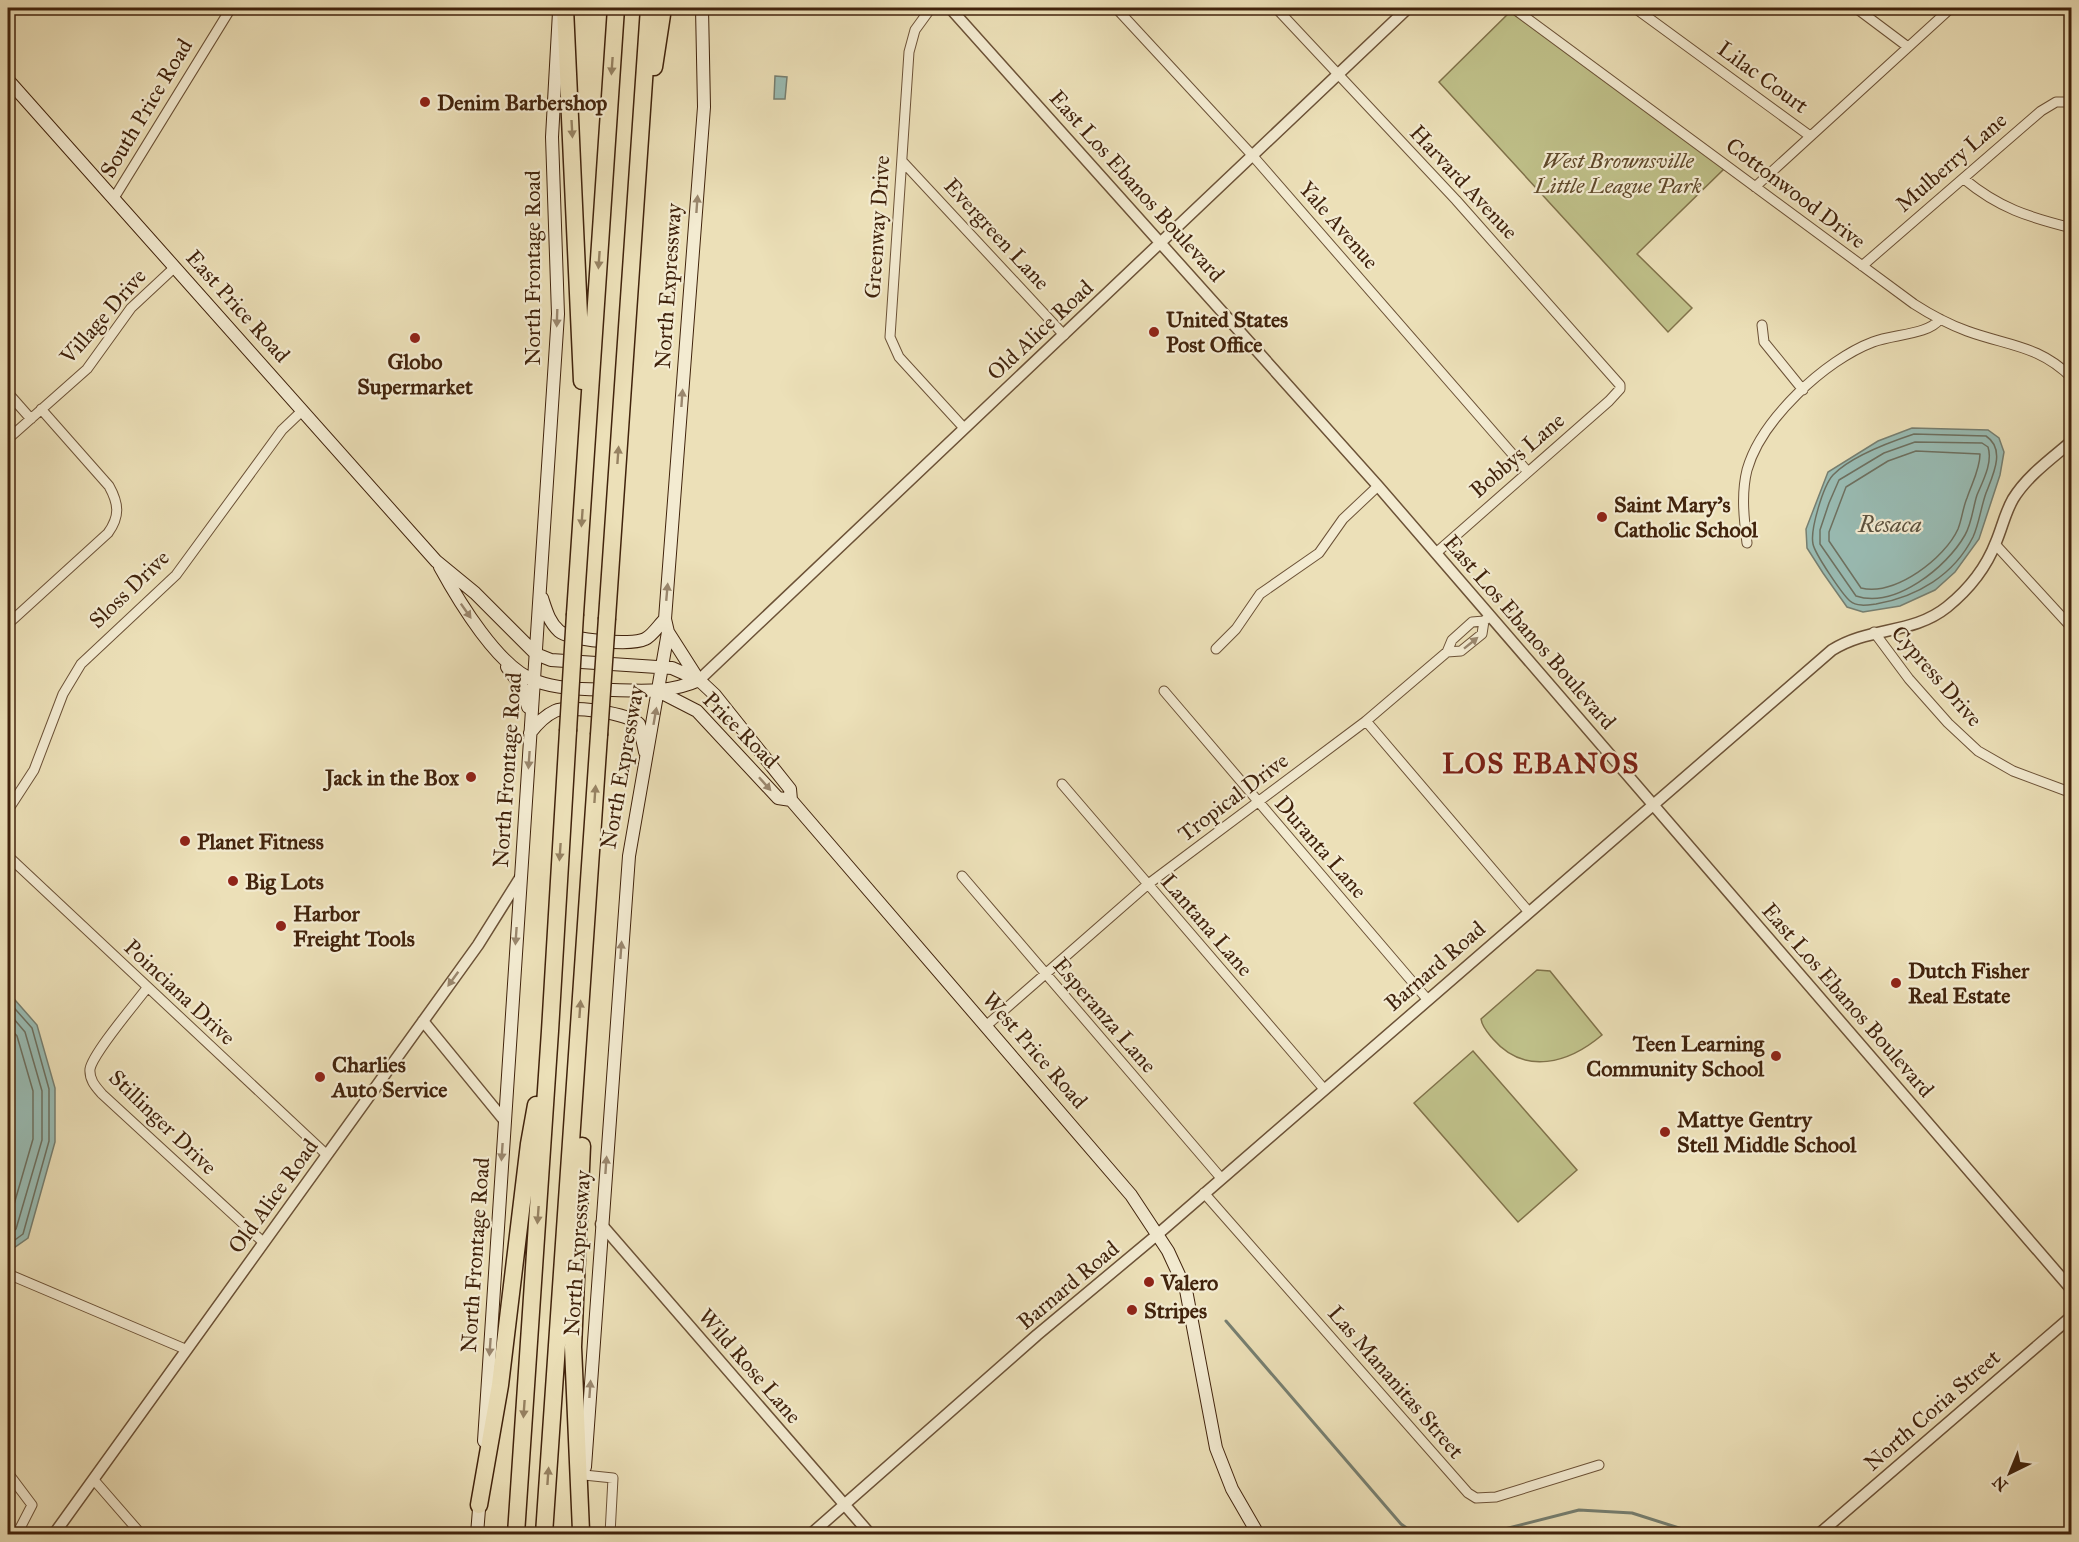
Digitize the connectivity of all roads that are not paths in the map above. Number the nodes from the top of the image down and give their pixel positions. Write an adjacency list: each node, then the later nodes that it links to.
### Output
1 (231, 8): 26 (street, South Price Road)
2 (559, 8): 52 (main road, North Frontage Road, one-way to 52)
3 (566, 8): 46 (highway, one-way to 46)
4 (616, 8): 46 (highway, North Expressway, one-way to 46)
5 (649, 8): 27 (highway, North Expressway)
6 (663, 8): 27 (highway)
7 (702, 8): 54 (main road, North Expressway, one-way to 7)
8 (930, 8): 23 (street, Greenway Drive)
9 (950, 8): 29 (street, East Los Ebanos Boulevard)
10 (1116, 8): 22 (street, Yale Avenue)
11 (1276, 8): 18 (street, Harvard Avenue)
12 (1408, 8): 18 (street, Old Alice Road)
13 (1514, 8): 25 (street, Cottonwood Drive)
14 (1635, 8): 21 (street, Lilac Court)
15 (1856, 8): 17 (street)
16 (1951, 8): 17 (street)
17 (1908, 47): 21 (street)
18 (1337, 74): 22 (street, Old Alice Road); 36 (street, Harvard Avenue)
19 (8, 80): 26 (main road, East Price Road)
20 (2072, 102): 24 (street, Mulberry Lane)
21 (1810, 136): 25 (street)
22 (1252, 155): 29 (street, Old Alice Road); 45 (street, Yale Avenue)
23 (902, 160): 34 (street, Evergreen Lane); 42 (street, Greenway Drive)
24 (1964, 179): 28 (street); 30 (street, Mulberry Lane)
25 (1755, 186): 30 (street, Cottonwood Drive)
26 (114, 198): 31 (main road, East Price Road)
27 (634, 214): 89 (highway, North Expressway, one-way to 27, bridge)
28 (2072, 228)
29 (1162, 242): 34 (street, Old Alice Road); 47 (street, East Los Ebanos Boulevard)
30 (1862, 266): 32 (street, Cottonwood Drive)
31 (174, 267): 39 (street, Village Drive); 40 (main road, East Price Road)
32 (1940, 319): 35 (street, Cottonwood Drive); 37 (street)
33 (1762, 326): 37 (street)
34 (1064, 335): 42 (street, Old Alice Road)
35 (2072, 378)
36 (1620, 385): 45 (street, Bobbys Lane)
37 (1803, 390): 48 (street)
38 (8, 393): 41 (street)
39 (41, 409): 41 (street, Village Drive); 55 (street)
40 (303, 410): 51 (main road, East Price Road); 77 (street, Sloss Drive)
41 (31, 418): 43 (street, Village Drive)
42 (964, 428): 64 (street, Old Alice Road)
43 (8, 439)
44 (2072, 441): 49 (street, Barnard Road)
45 (1528, 472): 50 (street, Bobbys Lane)
46 (585, 483): 88 (highway, North Expressway, one-way to 88, bridge)
47 (1378, 486): 50 (street, East Los Ebanos Boulevard); 60 (street)
48 (1747, 543)
49 (1995, 544): 56 (street); 58 (street, Barnard Road)
50 (1436, 553): 53 (street, East Los Ebanos Boulevard)
51 (436, 561): 59 (main road, East Price Road, one-way to 59); 62 (main road, East Price Road)
52 (539, 589): 54 (main road); 62 (main road, North Frontage Road)
53 (1487, 618): 61 (street, Tropical Drive); 61 (street, Tropical Drive, one-way to 53); 76 (street, East Los Ebanos Boulevard)
54 (665, 619): 57 (main road, North Expressway)
55 (8, 624)
56 (2072, 628)
57 (668, 632): 63 (main road, North Expressway); 64 (main road)
58 (1874, 632): 73 (street, Cypress Drive); 76 (street, Barnard Road)
59 (489, 641): 65 (main road, East Price Road); 68 (main road)
60 (1216, 649)
61 (1447, 652): 69 (street, Tropical Drive)
62 (536, 654): 63 (main road); 65 (main road, North Frontage Road)
63 (663, 667): 64 (main road, West Price Road); 67 (main road, North Expressway)
64 (699, 680): 67 (main road); 74 (main road, West Price Road)
65 (533, 681): 67 (main road); 68 (main road, North Frontage Road)
66 (1164, 691): 75 (street, Duranta Lane)
67 (659, 692): 71 (main road, North Expressway, one-way to 67); 74 (main road, Price Road, one-way to 74)
68 (530, 713): 70 (main road, North Frontage Road)
69 (1366, 721): 75 (street, Tropical Drive); 82 (street)
70 (530, 734): 71 (main road); 80 (main road, North Frontage Road, one-way to 80)
71 (646, 763): 95 (main road, North Expressway, one-way to 71)
72 (1062, 784): 81 (street, Lantana Lane)
73 (2071, 792)
74 (790, 800): 87 (main road, West Price Road)
75 (1257, 803): 81 (street, Tropical Drive); 85 (street, Duranta Lane)
76 (1653, 804): 82 (street, Barnard Road); 99 (street, East Los Ebanos Boulevard)
77 (8, 810)
78 (8, 856): 84 (street, Poinciana Drive)
79 (962, 876): 83 (street, Esperanza Lane)
80 (520, 878): 86 (street, Old Alice Road, one-way to 86); 91 (main road, North Frontage Road, one-way to 91)
81 (1147, 885): 83 (street, Tropical Drive); 90 (street, Lantana Lane)
82 (1528, 911): 85 (street, Barnard Road)
83 (1044, 974): 87 (street, Tropical Drive); 93 (street, Esperanza Lane)
84 (147, 988): 92 (street, Poinciana Drive); 97 (street, Stillinger Drive)
85 (1427, 999): 90 (street, Barnard Road)
86 (423, 1021): 91 (street); 92 (street, Old Alice Road)
87 (987, 1025): 96 (main road, West Price Road)
88 (550, 1031): 106 (highway); 113 (highway, North Expressway, one-way to 113)
89 (578, 1045): 108 (highway); 114 (highway, North Expressway, one-way to 89)
90 (1324, 1089): 93 (street, Barnard Road)
91 (504, 1120): 106 (main road, North Frontage Road, one-way to 106)
92 (327, 1155): 97 (street, Old Alice Road)
93 (1221, 1178): 94 (street, Barnard Road)
94 (1204, 1193): 96 (street, Barnard Road); 102 (street, Las Mananitas Street)
95 (602, 1224): 104 (main road, North Expressway, one-way to 95); 107 (street, Wild Rose Lane)
96 (1158, 1234): 107 (street, Barnard Road); 118 (main road, West Price Road)
97 (263, 1242): 101 (street, Old Alice Road)
98 (8, 1274): 101 (street)
99 (2072, 1290)
100 (2072, 1316): 119 (street, North Coria Street)
101 (185, 1349): 105 (street, Old Alice Road)
102 (1599, 1466)
103 (8, 1473): 109 (street)
104 (584, 1475): 108 (main road, North Expressway); 115 (street)
105 (94, 1480): 110 (street, Old Alice Road); 111 (street)
106 (480, 1505): 112 (main road, North Frontage Road)
107 (845, 1506): 116 (street, Barnard Road); 117 (street, Wild Rose Lane)
108 (581, 1533)
109 (20, 1534)
110 (54, 1534)
111 (141, 1534)
112 (477, 1534)
113 (516, 1534)
114 (544, 1534)
115 (610, 1534)
116 (811, 1534)
117 (870, 1534)
118 (1258, 1534)
119 (1819, 1534)

